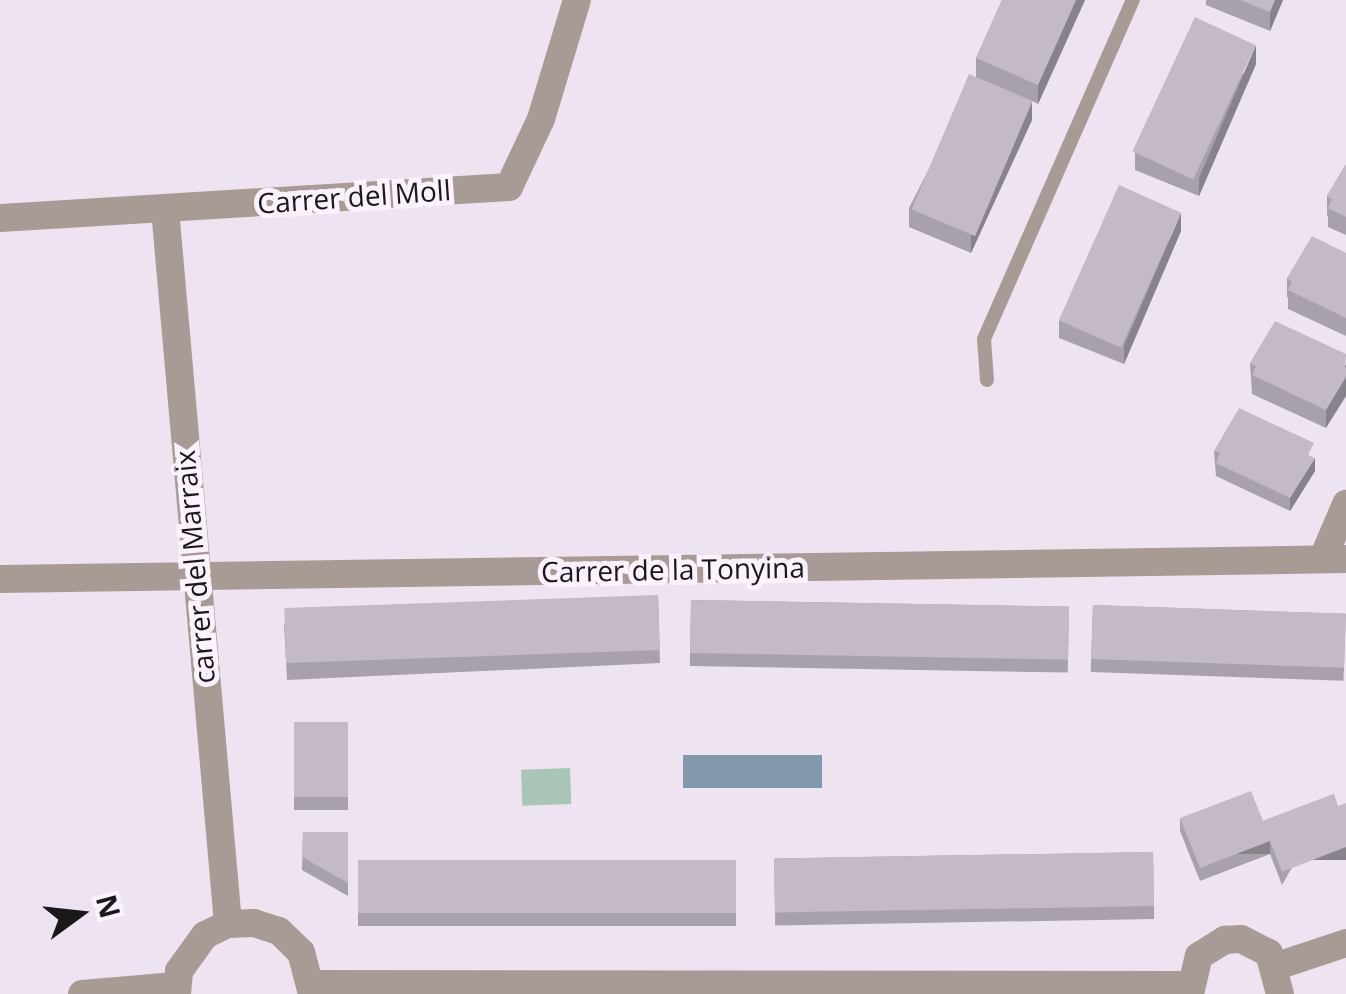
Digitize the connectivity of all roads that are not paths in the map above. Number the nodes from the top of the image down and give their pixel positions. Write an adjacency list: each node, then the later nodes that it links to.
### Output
1 (577, 0): 3 (street, Carrer del Moll)
2 (1133, 0): 5 (lane)
3 (165, 208): 4 (street, Carrer del Moll); 8 (street, carrer del Marraix)
4 (0, 218)
5 (987, 380)
6 (1346, 504): 7 (street)
7 (1334, 558): 8 (street, Carrer de la Tonyina)
8 (193, 577): 9 (street, Carrer de la Tonyina); 10 (street, carrer del Marraix)
9 (0, 578)
10 (228, 924): 13 (street); 14 (street)
11 (1346, 943): 12 (street)
12 (1279, 980): 15 (street)
13 (312, 989): 15 (street)
14 (177, 990): 16 (street)
15 (1190, 990)
16 (82, 994)

